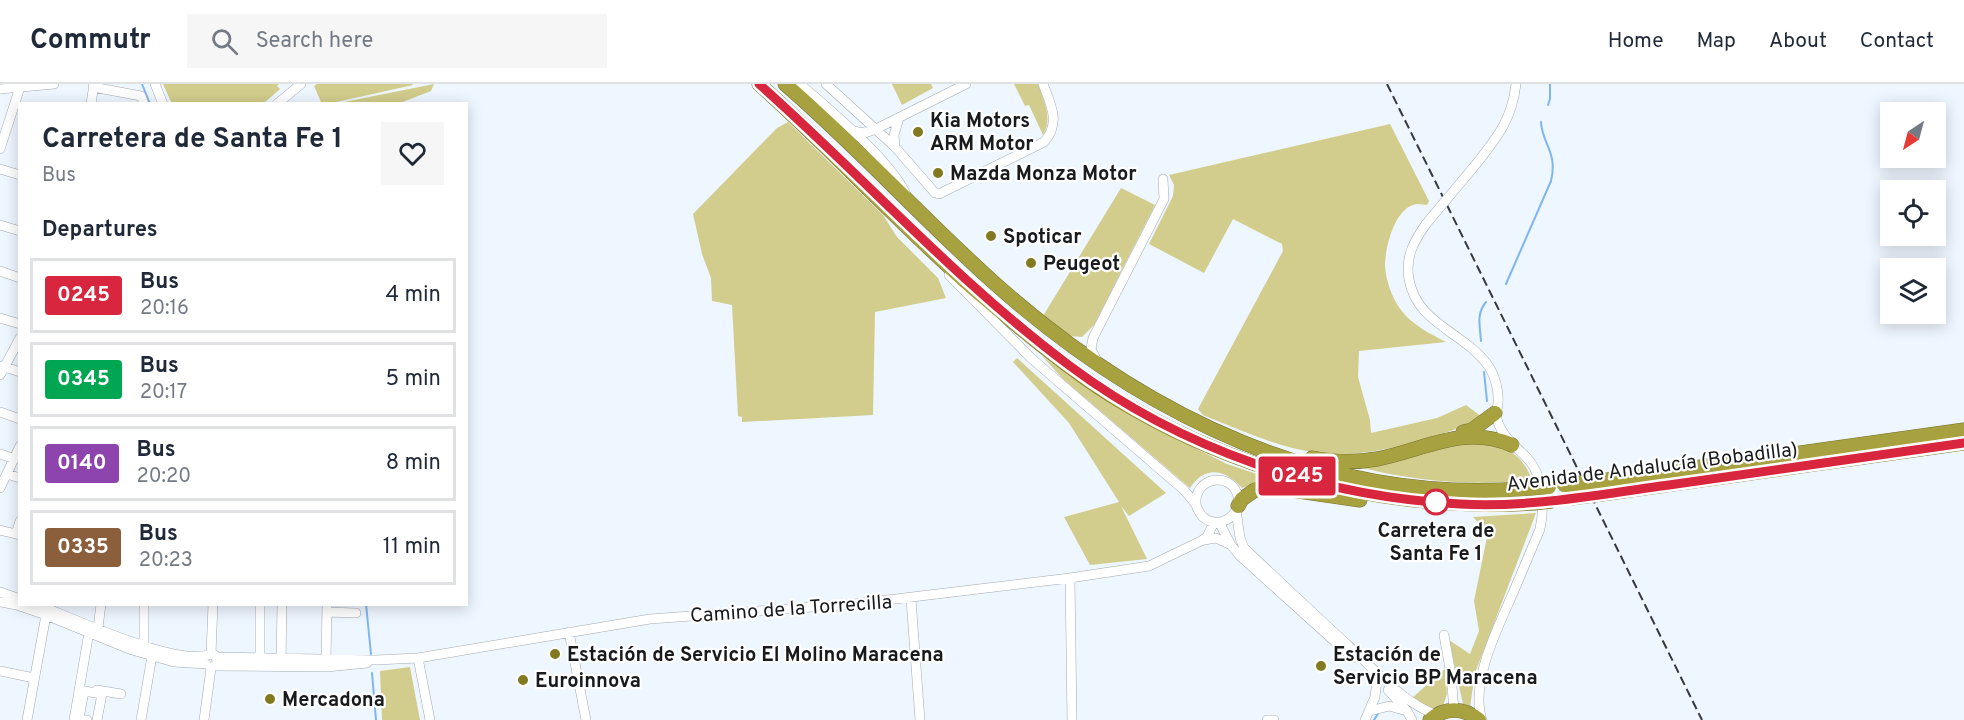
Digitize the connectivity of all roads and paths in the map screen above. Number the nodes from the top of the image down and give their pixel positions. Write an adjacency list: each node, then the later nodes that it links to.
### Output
1 (54, 84): 11 (street)
2 (155, 84): 18 (street)
3 (301, 84): 19 (street)
4 (759, 84): 32 (highway, Avenida de Andalucía (Bobadilla))
5 (785, 84): 22 (highway, Avenida de Andalucía (Bobadilla))
6 (800, 84): 15 (street)
7 (826, 84): 23 (street)
8 (966, 84): 21 (street)
9 (1043, 84): 25 (street)
10 (1515, 84): 46 (street, bridge)
11 (21, 86): 13 (street); 16 (street)
12 (94, 86): 14 (street); 17 (street)
13 (0, 89)
14 (142, 100)
15 (820, 101): 22 (street); 24 (street)
16 (18, 102)
17 (91, 102)
18 (162, 102)
19 (279, 102)
20 (16, 113): 26 (street)
21 (900, 118): 23 (street); 25 (street)
22 (829, 124): 31 (highway, Avenida de Andalucía (Bobadilla))
23 (876, 129): 24 (street); 25 (street); 27 (street)
24 (850, 130): 27 (street)
25 (895, 147)
26 (0, 149)
27 (873, 151): 31 (street)
28 (0, 169): 29 (street)
29 (18, 175)
30 (1163, 178): 39 (street)
31 (910, 204): 40 (highway, Avenida de Andalucía (Bobadilla))
32 (892, 210): 61 (highway, Avenida de Andalucía (Bobadilla)); 62 (street)
33 (0, 225): 34 (street)
34 (18, 230)
35 (0, 272): 36 (street)
36 (18, 277)
37 (0, 318): 38 (street)
38 (18, 323)
39 (1093, 338): 40 (street); 42 (street)
40 (1062, 340): 42 (highway, Avenida de Andalucía (Bobadilla))
41 (18, 341): 43 (street)
42 (1099, 366): 53 (highway, Avenida de Andalucía (Bobadilla))
43 (2, 369): 44 (street)
44 (18, 372)
45 (0, 412): 47 (street)
46 (1495, 413): 49 (highway); 51 (street)
47 (18, 418)
48 (1964, 430): 58 (highway, Avenida de Andalucía (Bobadilla))
49 (1450, 439): 51 (highway); 53 (highway)
50 (1964, 443): 58 (highway, Avenida de Andalucía (Bobadilla))
51 (1512, 445): 116 (street)
52 (18, 452): 55 (street)
53 (1272, 453): 60 (highway, Avenida de Andalucía (Bobadilla))
54 (0, 454): 55 (street)
55 (15, 459): 56 (street)
56 (7, 474): 57 (street); 59 (street)
57 (18, 477)
58 (1601, 487): 60 (highway, Avenida de Andalucía (Bobadilla), bridge); 60 (highway, Avenida de Andalucía (Bobadilla), bridge)
59 (0, 488)
60 (1534, 495): 61 (highway, Avenida de Andalucía (Bobadilla))
61 (1424, 501): 63 (highway)
62 (1196, 504): 63 (street); 64 (street)
63 (1237, 508): 65 (street); 103 (street)
64 (1202, 516): 65 (street); 68 (street)
65 (1217, 522): 68 (street, Camino de la Torrecilla); 69 (street)
66 (0, 530): 67 (street)
67 (18, 534)
68 (1201, 541): 69 (street); 70 (street, Camino de la Torrecilla)
69 (1231, 545): 97 (street)
70 (1070, 578): 73 (street, Camino de la Torrecilla); 113 (street)
71 (3, 594): 72 (street)
72 (18, 598)
73 (911, 599): 86 (street, Camino de la Torrecilla); 112 (street)
74 (0, 602): 75 (street)
75 (18, 605)
76 (24, 606): 83 (street)
77 (100, 606): 85 (street)
78 (144, 606): 88 (street)
79 (213, 606): 92 (street)
80 (260, 606): 90 (street)
81 (282, 606): 93 (street)
82 (327, 608): 84 (street); 94 (street)
83 (46, 609): 85 (street, Camino de la Torrecilla); 96 (street)
84 (356, 613)
85 (94, 630): 88 (street, Camino de la Torrecilla); 89 (street, Camino de la Torrecilla); 98 (street)
86 (570, 632): 91 (street, Camino de la Torrecilla); 111 (street)
87 (1444, 635): 100 (street)
88 (144, 646): 92 (street, Camino de la Torrecilla)
89 (152, 656): 92 (street, Camino de la Torrecilla); 108 (street)
90 (260, 657): 92 (street, Camino de la Torrecilla); 93 (street, Camino de la Torrecilla)
91 (418, 658): 94 (street, Camino de la Torrecilla); 110 (street)
92 (211, 661): 93 (street, Camino de la Torrecilla); 109 (street)
93 (281, 662): 94 (street, Camino de la Torrecilla)
94 (326, 662)
95 (0, 670): 96 (street)
96 (34, 678): 104 (street)
97 (1377, 680): 101 (street); 102 (street)
98 (80, 687): 99 (street); 105 (street)
99 (121, 694)
100 (1454, 710): 103 (highway); 116 (highway)
101 (1368, 715): 102 (street)
102 (1410, 716)
103 (1433, 718)
104 (27, 720)
105 (74, 720)
106 (87, 720): 107 (street)
107 (97, 720)
108 (141, 720)
109 (204, 720)
110 (430, 720)
111 (586, 720)
112 (920, 720)
113 (1072, 720)
114 (1268, 720): 115 (street)
115 (1274, 720)
116 (1480, 720)

